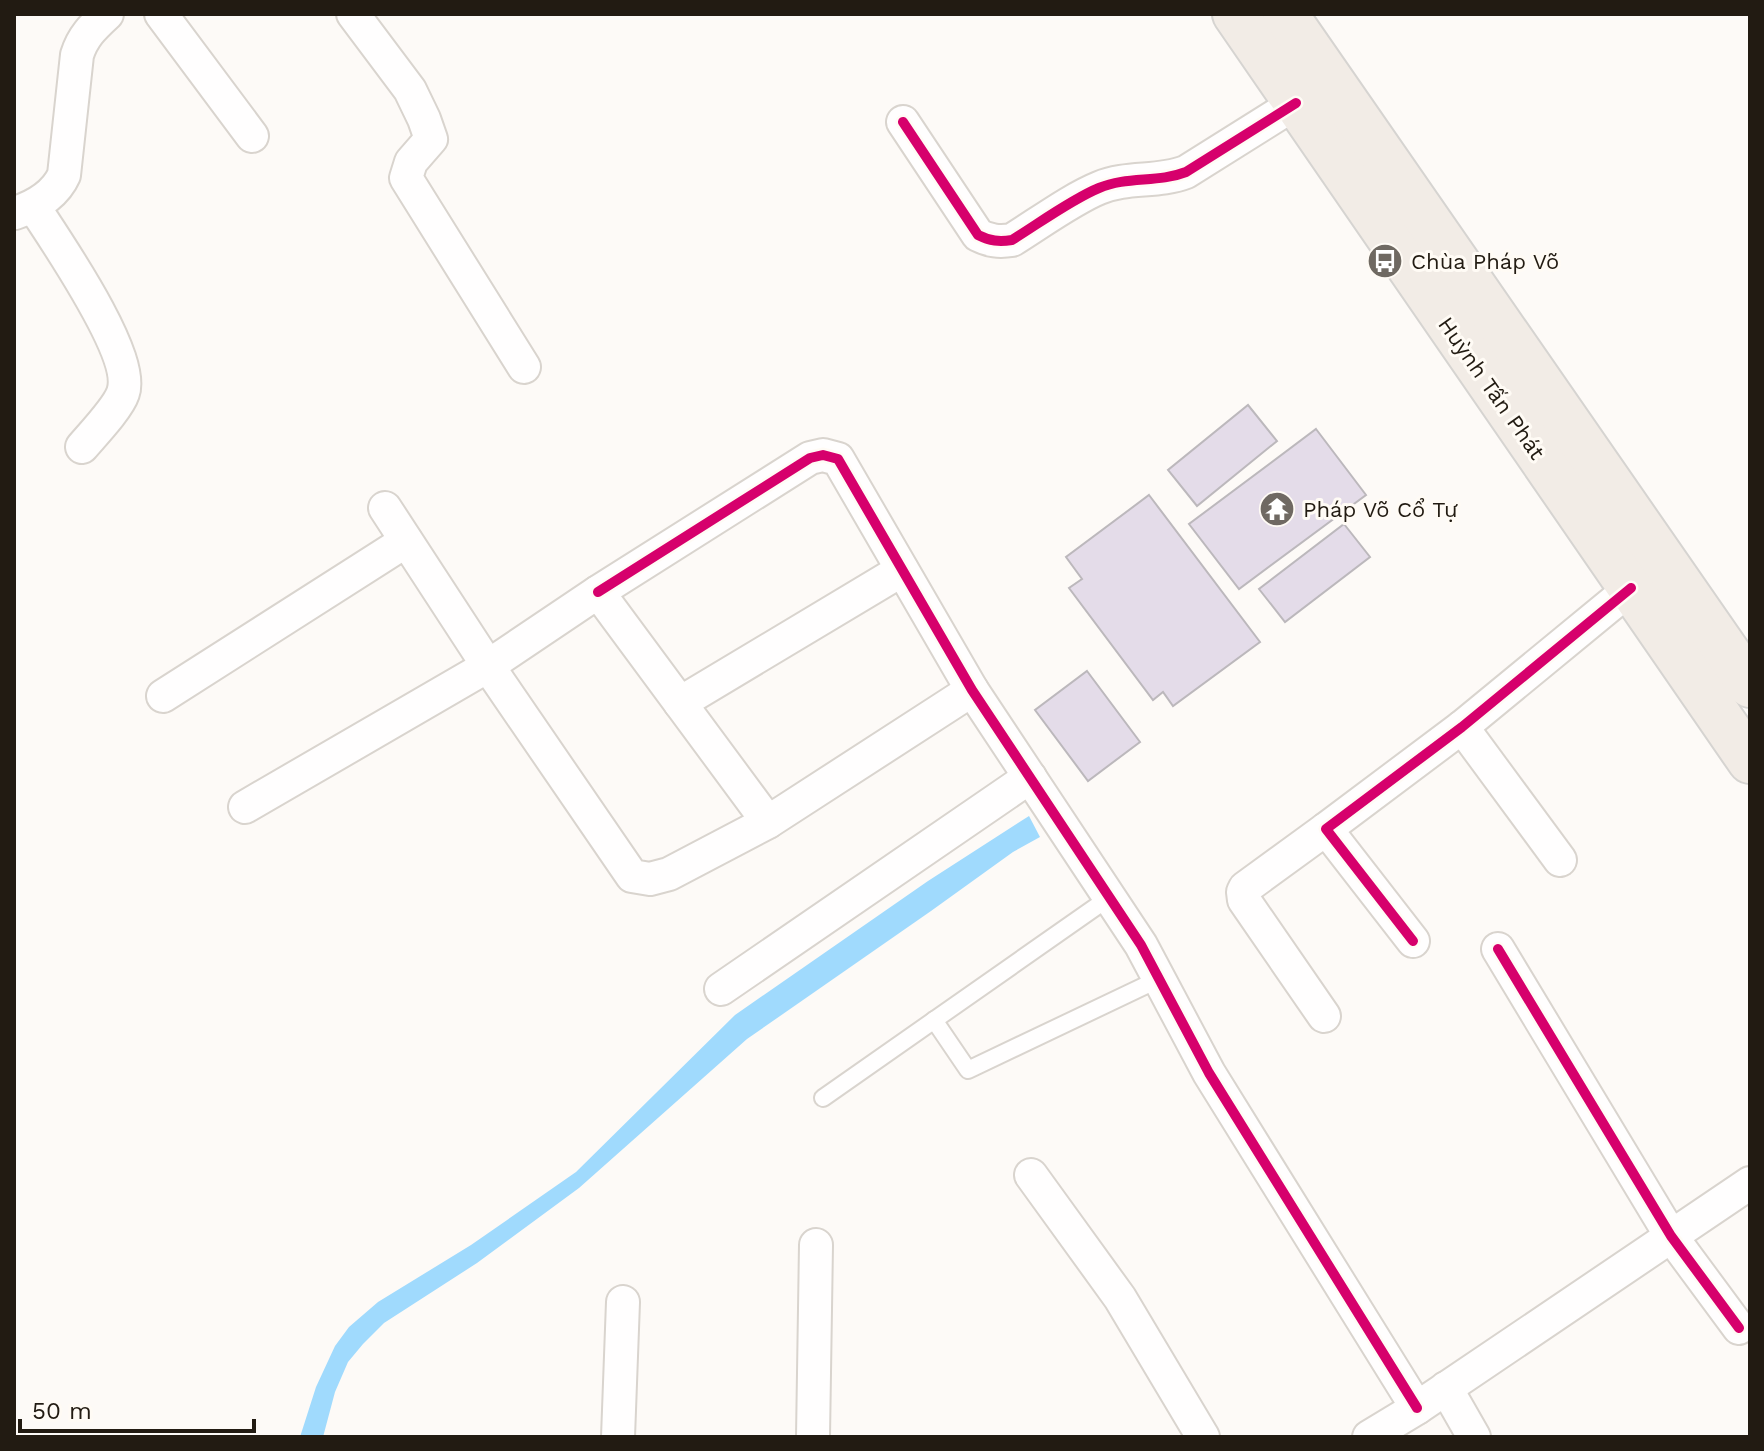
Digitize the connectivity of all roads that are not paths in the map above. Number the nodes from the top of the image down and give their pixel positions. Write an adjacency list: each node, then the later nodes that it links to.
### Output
1 (107, 14): 9 (street)
2 (161, 14): 8 (street)
3 (353, 14): 11 (street)
4 (1235, 14): 6 (main road, Huỳnh Tấn Phát)
5 (1285, 14): 10 (main road, Huỳnh Tấn Phát)
6 (1296, 103): 7 (street); 10 (main road, Huỳnh Tấn Phát)
7 (903, 122)
8 (252, 136)
9 (24, 210): 12 (street)
10 (1467, 314): 16 (main road, Huỳnh Tấn Phát); 19 (main road, Huỳnh Tấn Phát)
11 (524, 367)
12 (82, 447)
13 (385, 508): 14 (street)
14 (406, 541): 18 (street); 21 (street)
15 (902, 570): 17 (street); 20 (street); 22 (street)
16 (1631, 588): 23 (street); 24 (main road, Huỳnh Tấn Phát)
17 (598, 592): 18 (street); 22 (street)
18 (488, 666): 26 (street); 27 (street)
19 (1750, 685)
20 (972, 690): 25 (street); 27 (street)
21 (163, 696)
22 (680, 703): 27 (street)
23 (1462, 727): 28 (street); 29 (street)
24 (1750, 761)
25 (1030, 777): 30 (street); 34 (street)
26 (245, 807)
27 (768, 822)
28 (1326, 829): 31 (street); 35 (street)
29 (1560, 860)
30 (1110, 897): 33 (street); 36 (lane)
31 (1413, 941)
32 (1498, 949): 40 (street)
33 (1159, 979): 36 (lane); 45 (street)
34 (721, 989)
35 (1324, 1016)
36 (934, 1020): 37 (lane)
37 (823, 1098)
38 (1031, 1175): 48 (street)
39 (1750, 1183): 40 (street)
40 (1671, 1236): 43 (street); 44 (street)
41 (816, 1245): 47 (street)
42 (623, 1302): 46 (street)
43 (1739, 1328)
44 (1446, 1388): 45 (street); 50 (street)
45 (1417, 1408): 49 (street)
46 (618, 1437)
47 (813, 1437)
48 (1203, 1437)
49 (1369, 1437)
50 (1474, 1437)

